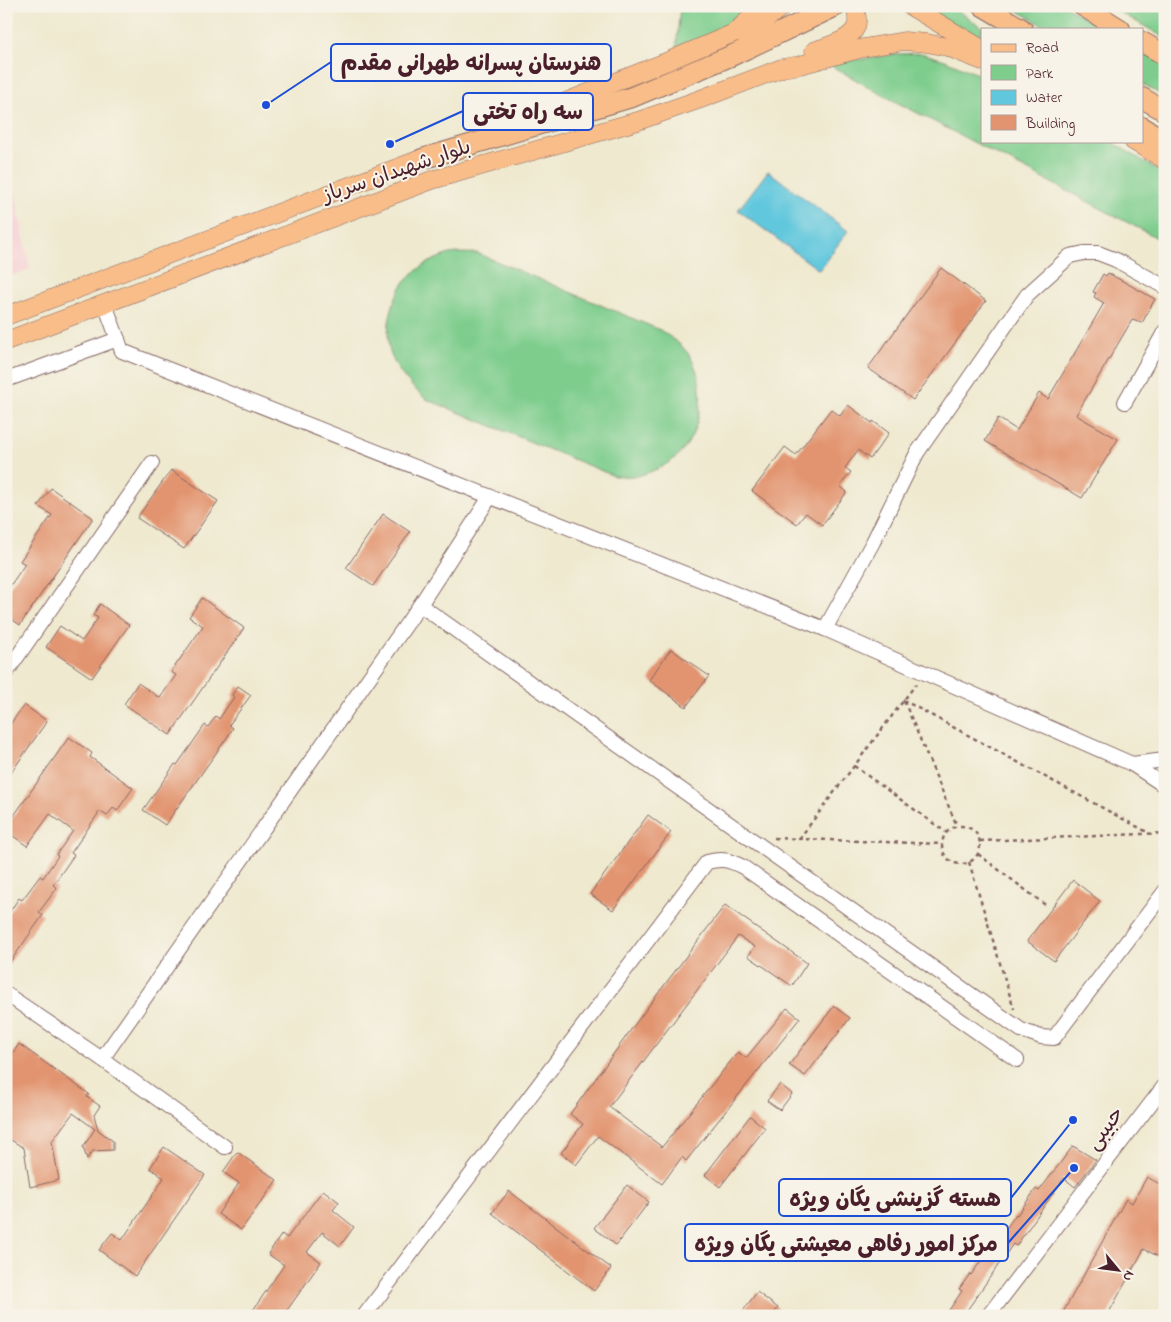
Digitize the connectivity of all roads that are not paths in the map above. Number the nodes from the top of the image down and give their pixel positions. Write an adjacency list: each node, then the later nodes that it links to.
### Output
1 (758, 6): 12 (main road, بلوار شهیدان سرباز)
2 (784, 6): 12 (main road)
3 (836, 6): 23 (highway)
4 (855, 6): 17 (main road)
5 (910, 6): 14 (main road)
6 (968, 6): 9 (highway)
7 (983, 6): 10 (highway)
8 (1083, 6): 11 (highway)
9 (997, 28)
10 (1020, 28)
11 (1118, 28)
12 (734, 33): 23 (main road, بلوار شهیدان سرباز)
13 (1144, 43): 15 (highway)
14 (981, 48)
15 (1165, 55)
16 (981, 61): 17 (main road, بلوار شهیدان سرباز)
17 (782, 68): 26 (main road, بلوار شهیدان سرباز)
18 (1144, 99): 19 (highway)
19 (1165, 111)
20 (1144, 128): 21 (highway)
21 (1165, 141)
22 (1136, 142): 24 (main road)
23 (422, 159): 27 (main road, بلوار شهیدان سرباز)
24 (1165, 160)
25 (1165, 287): 36 (street)
26 (106, 304): 29 (street); 30 (main road, بلوار شهیدان سرباز)
27 (6, 316)
28 (1165, 331): 32 (street)
29 (118, 339): 31 (street); 34 (street)
30 (6, 341)
31 (6, 380)
32 (1125, 402)
33 (152, 463): 37 (street)
34 (490, 497): 35 (street); 36 (street)
35 (420, 605): 42 (street); 44 (street)
36 (824, 629): 40 (street)
37 (11, 655): 38 (street)
38 (6, 673)
39 (1165, 760): 40 (street)
40 (1132, 764): 41 (street)
41 (1165, 786)
42 (1165, 891)
43 (6, 994): 44 (street)
44 (102, 1059): 47 (street)
45 (1017, 1060): 48 (street)
46 (1165, 1085): 49 (street, حبیبی)
47 (225, 1148)
48 (364, 1316)
49 (988, 1316)

